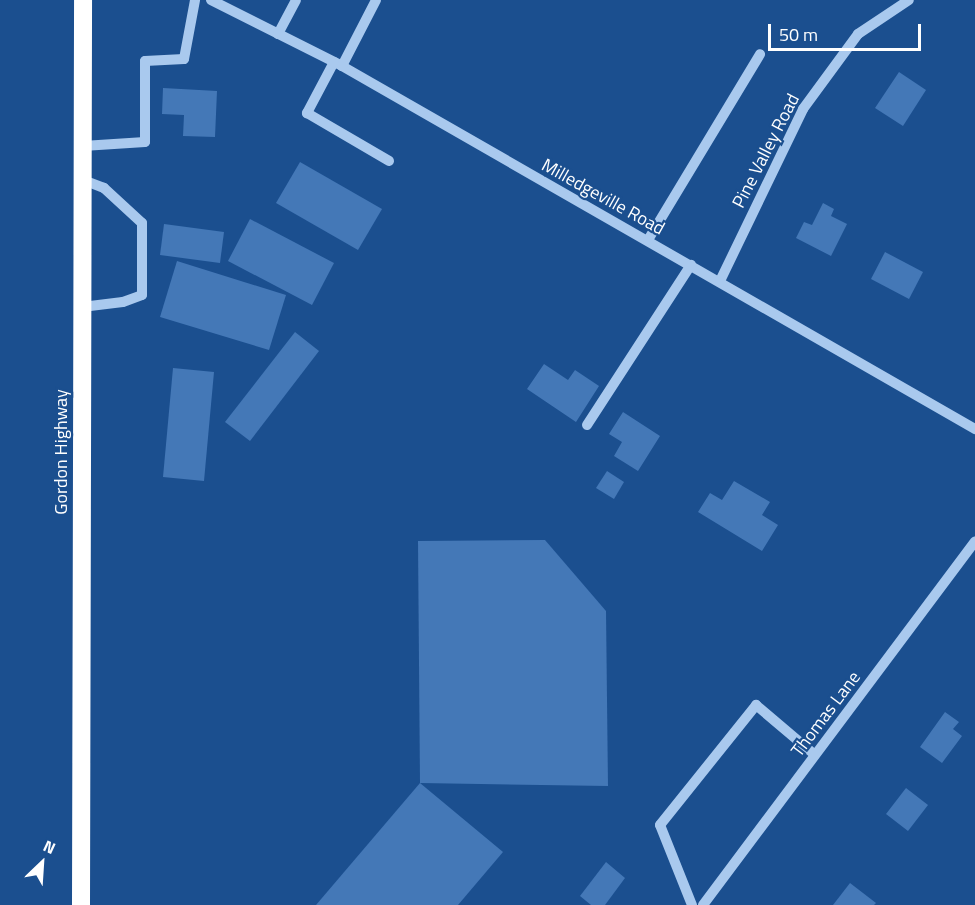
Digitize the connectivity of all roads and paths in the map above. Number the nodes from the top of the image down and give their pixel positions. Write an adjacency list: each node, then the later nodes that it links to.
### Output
1 (83, 0): 10 (highway, Gordon Highway)
2 (195, 0): 10 (street)
3 (211, 0): 7 (street, Milledgeville Road)
4 (296, 0): 7 (street)
5 (376, 0): 9 (street)
6 (909, 0): 15 (street, Pine Valley Road)
7 (278, 34): 9 (street, Milledgeville Road)
8 (760, 54): 13 (street)
9 (338, 64): 11 (street); 13 (street, Milledgeville Road)
10 (83, 146): 12 (highway, Gordon Highway)
11 (389, 161)
12 (83, 180): 16 (highway, Gordon Highway); 16 (street)
13 (648, 240): 14 (street, Milledgeville Road)
14 (691, 265): 15 (street, Milledgeville Road); 17 (street)
15 (720, 281): 18 (street, Milledgeville Road)
16 (82, 307): 21 (highway, Gordon Highway)
17 (587, 425)
18 (975, 429)
19 (975, 542): 20 (street, Thomas Lane)
20 (815, 755): 22 (street); 23 (street, Thomas Lane)
21 (81, 905)
22 (692, 905)
23 (703, 905)

